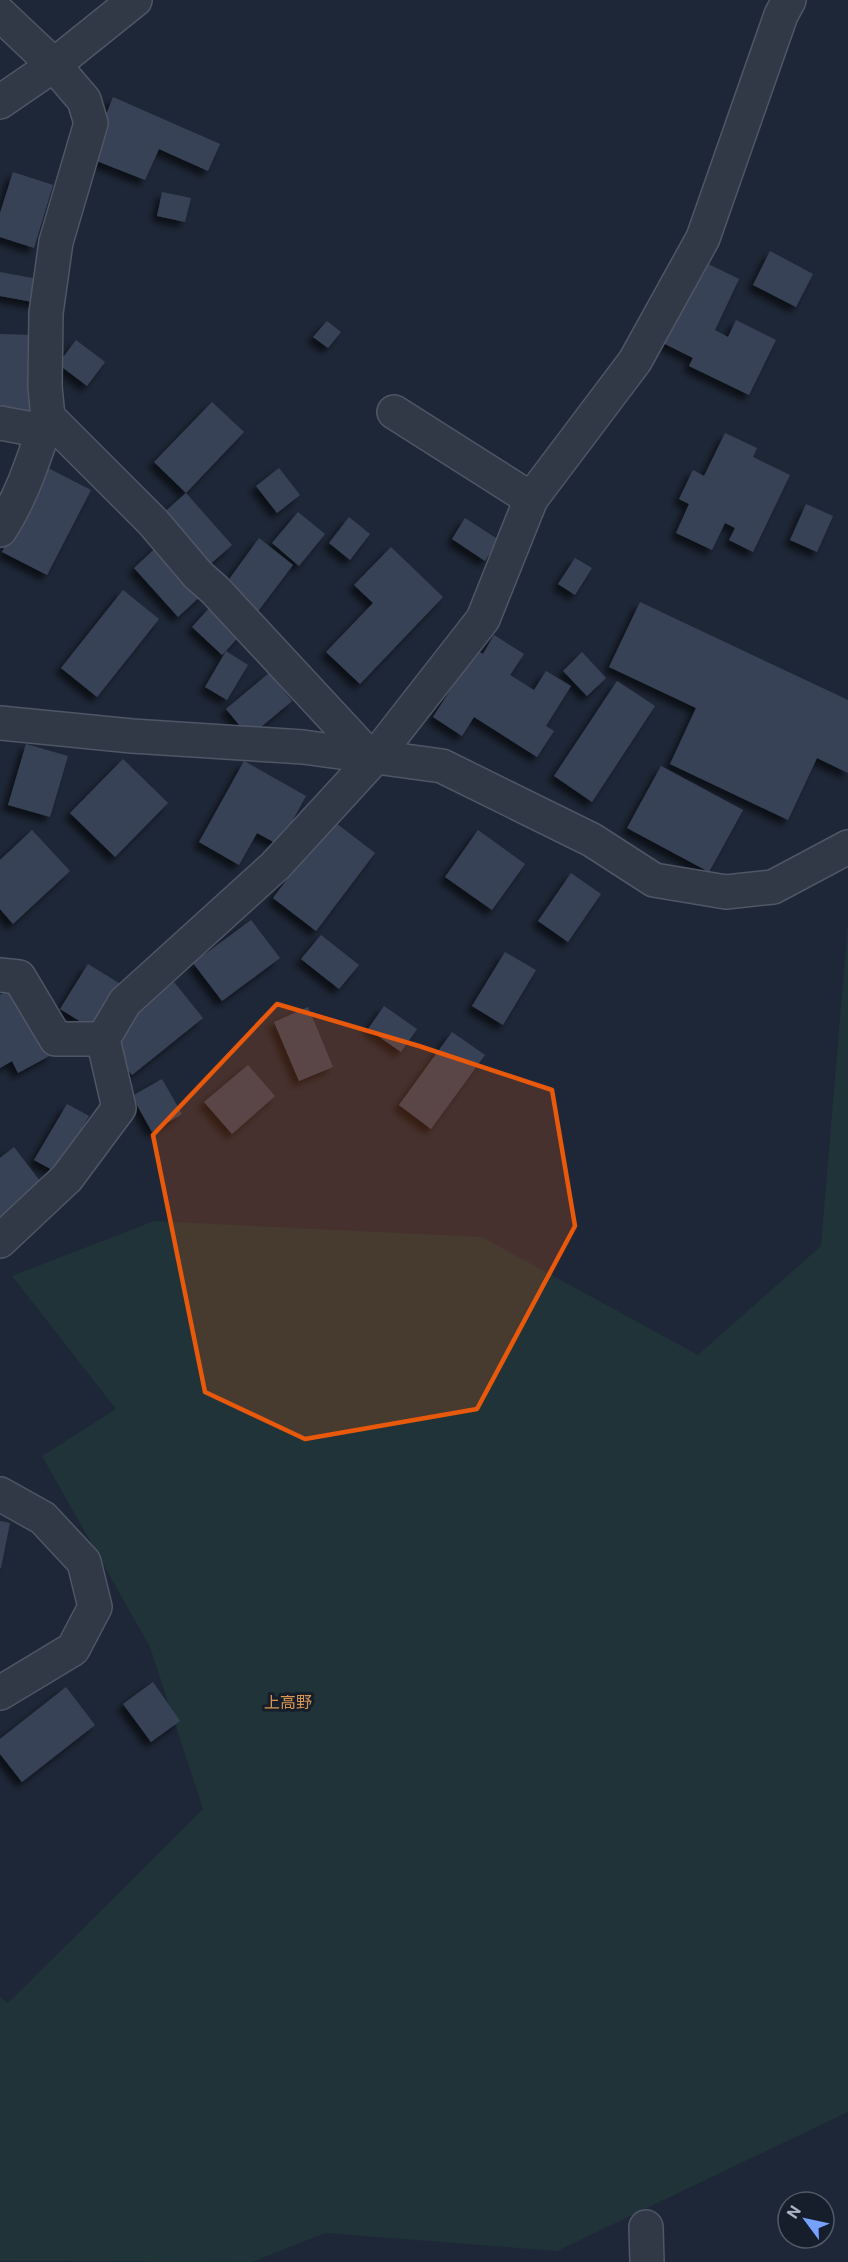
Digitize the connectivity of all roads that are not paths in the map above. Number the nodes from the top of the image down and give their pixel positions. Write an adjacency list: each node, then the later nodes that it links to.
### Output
1 (135, 0): 4 (street)
2 (789, 0): 9 (street)
3 (0, 14): 4 (street)
4 (54, 65): 5 (street); 8 (street)
5 (0, 102)
6 (394, 412): 9 (street)
7 (0, 423): 8 (street)
8 (46, 424): 10 (street); 12 (street)
9 (531, 499): 12 (street)
10 (0, 530)
11 (0, 723): 12 (street)
12 (372, 756): 13 (street); 15 (street)
13 (848, 846)
14 (0, 975): 15 (street)
15 (104, 1039): 16 (street)
16 (0, 1240)
17 (0, 1494): 18 (street)
18 (0, 1693)
19 (646, 2227): 20 (street)
20 (646, 2262)

